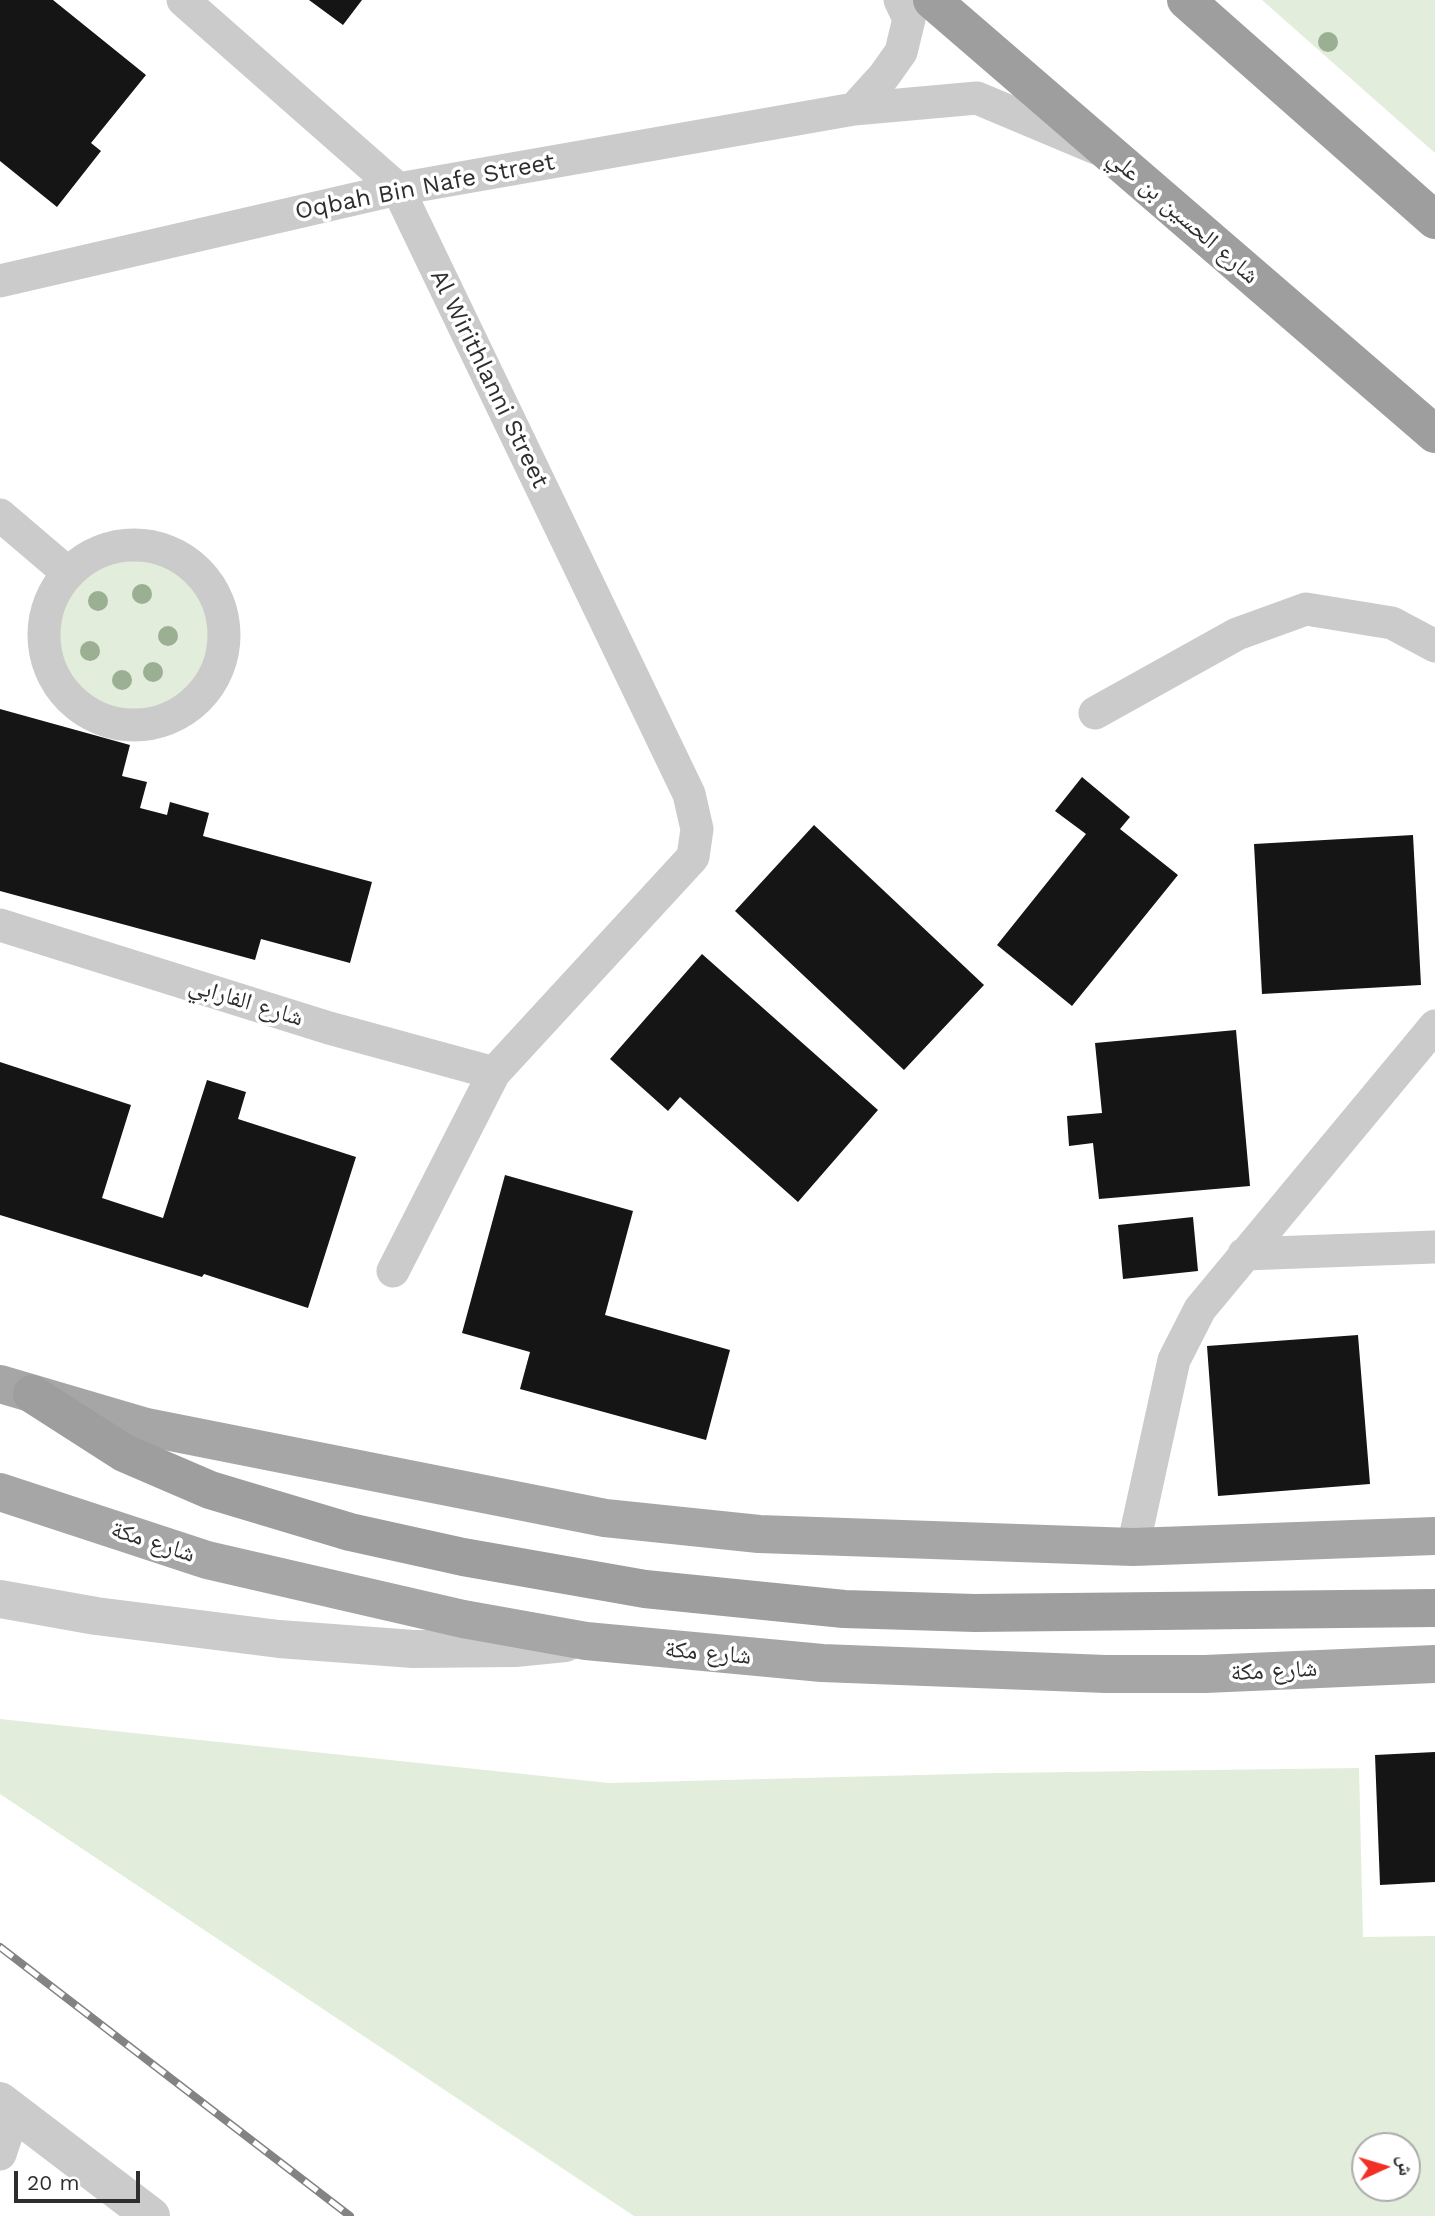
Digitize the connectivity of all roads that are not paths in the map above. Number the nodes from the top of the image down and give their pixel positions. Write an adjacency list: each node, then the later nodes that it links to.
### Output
1 (183, 0): 7 (street, Al Wirithlanni Street)
2 (900, 0): 5 (street)
3 (932, 0): 6 (highway, شارع الحسين بن علي)
4 (1186, 0): 8 (highway)
5 (854, 109): 6 (street, Oqbah Bin Nafe Street); 7 (street, Oqbah Bin Nafe Street)
6 (1110, 155): 10 (highway, شارع الحسين بن علي)
7 (398, 189): 9 (street, Oqbah Bin Nafe Street); 17 (street, Al Wirithlanni Street)
8 (1435, 219)
9 (0, 281)
10 (1435, 434)
11 (0, 515): 12 (street)
12 (68, 573): 12 (street)
13 (1435, 646): 14 (street)
14 (1095, 713)
15 (0, 925): 17 (street, شارع الفارابي)
16 (1435, 1026): 19 (street)
17 (494, 1073): 20 (street)
18 (1435, 1247): 19 (street)
19 (1244, 1254): 24 (street)
20 (393, 1271)
21 (16, 1389): 24 (main road); 26 (highway)
22 (0, 1492): 27 (main road, شارع مكة)
23 (1435, 1536): 24 (main road)
24 (1133, 1547)
25 (0, 1599): 27 (street)
26 (1435, 1608)
27 (586, 1642): 28 (main road, شارع مكة)
28 (1435, 1664)
29 (7, 2107): 30 (street); 31 (street)
30 (0, 2154)
31 (151, 2216)

